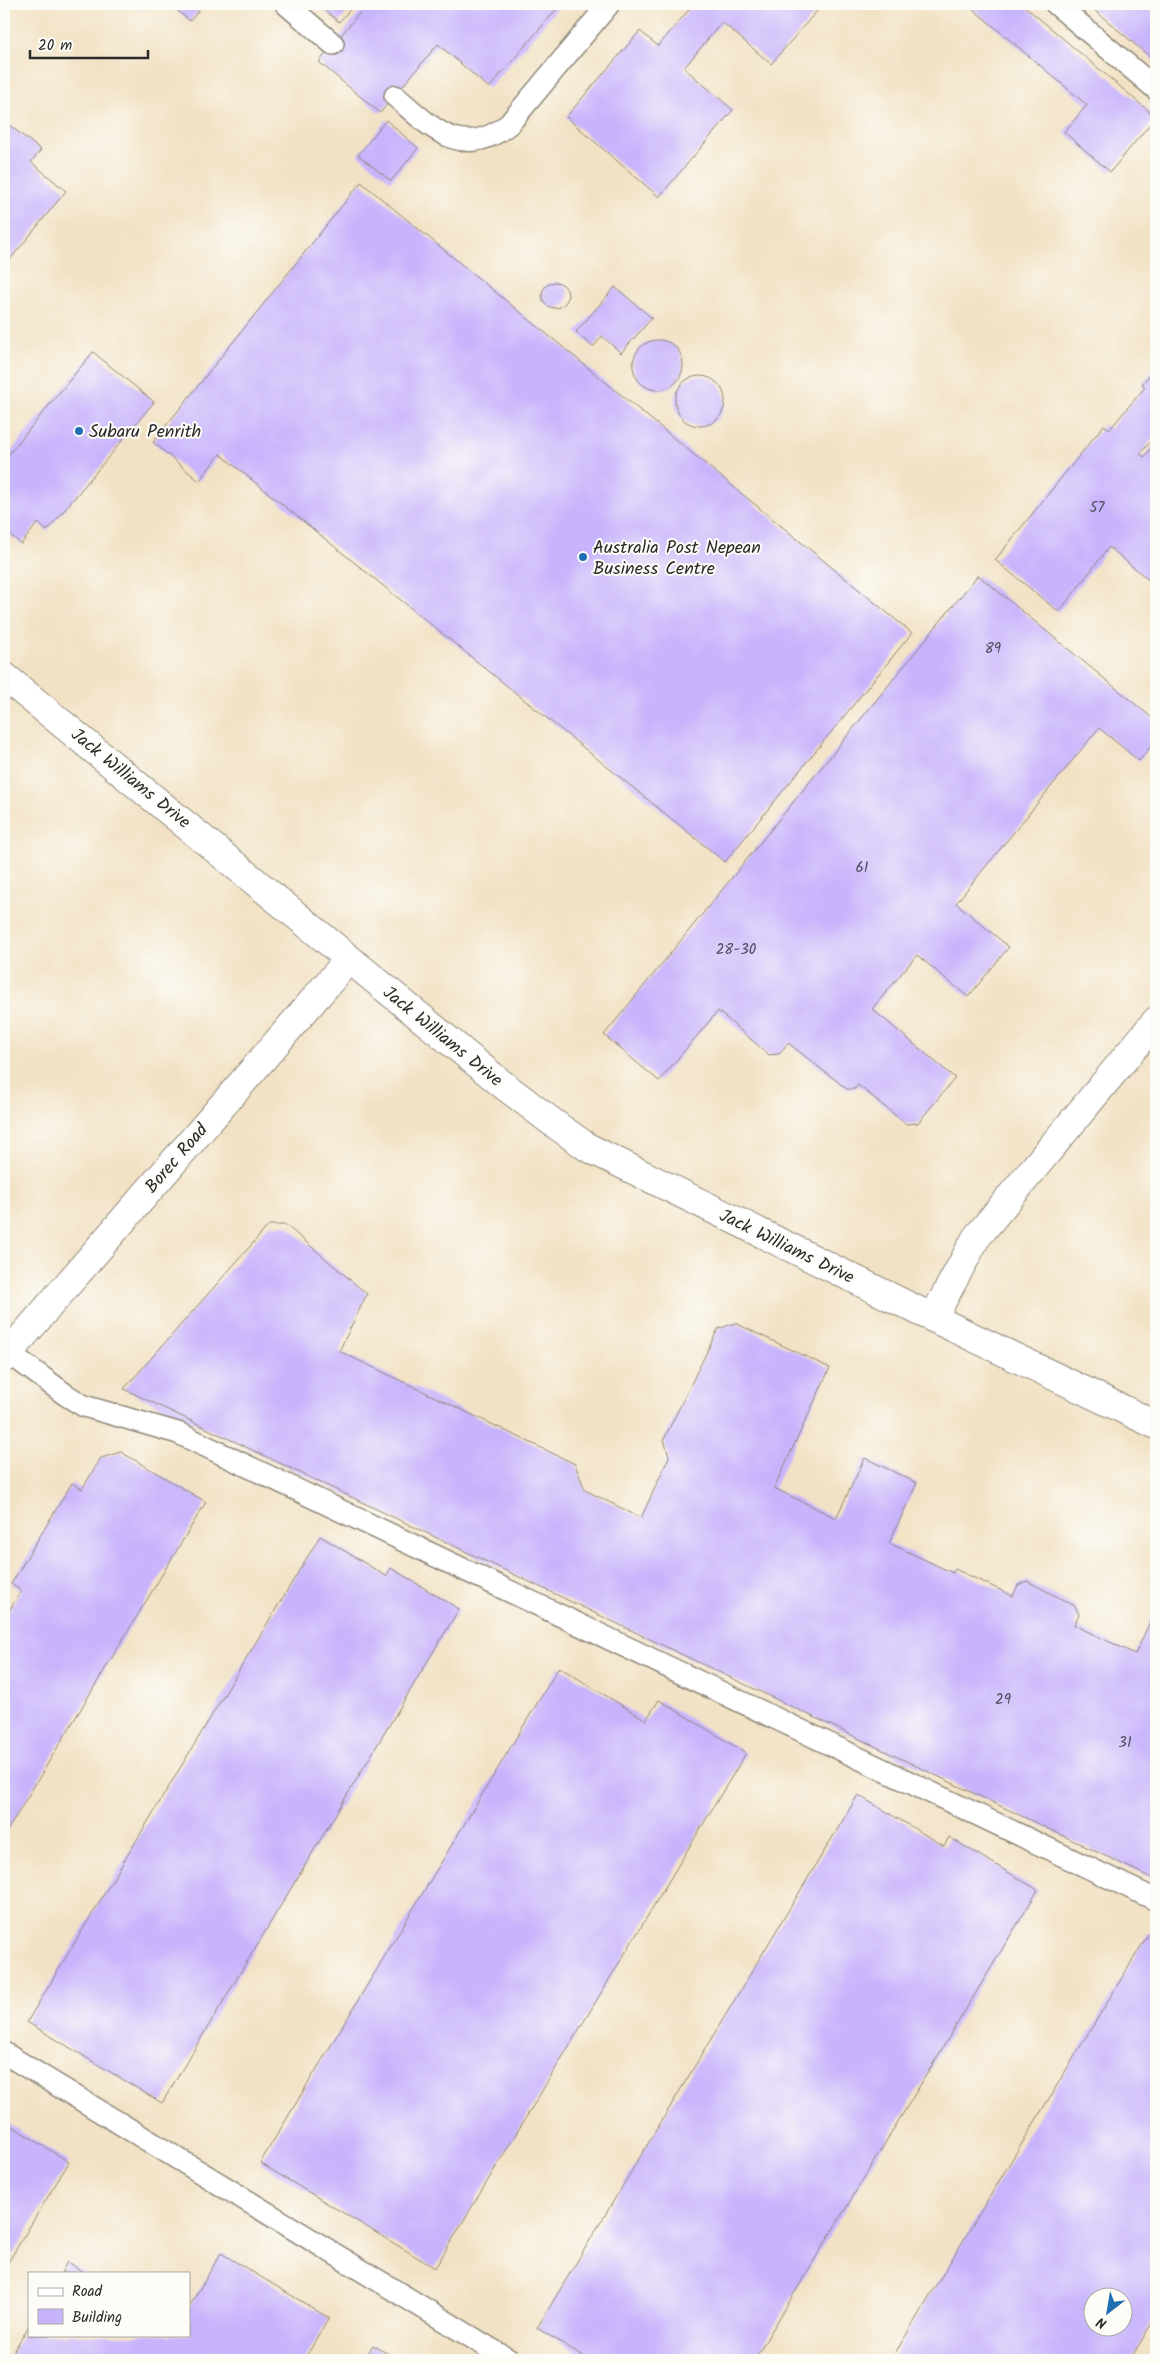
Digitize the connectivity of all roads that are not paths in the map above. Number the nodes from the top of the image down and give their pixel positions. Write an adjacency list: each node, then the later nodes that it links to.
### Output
1 (286, 4): 4 (lane)
2 (609, 4): 6 (lane)
3 (1056, 4): 5 (lane)
4 (334, 44)
5 (1156, 89)
6 (395, 96)
7 (4, 676): 8 (street, Jack Williams Drive)
8 (349, 959): 10 (street, Jack Williams Drive); 11 (street, Borec Road)
9 (1156, 1021): 10 (street)
10 (933, 1318): 12 (street, Jack Williams Drive)
11 (6, 1355): 13 (lane)
12 (1156, 1425)
13 (1156, 1900)
14 (4, 2053): 15 (lane)
15 (509, 2360)

